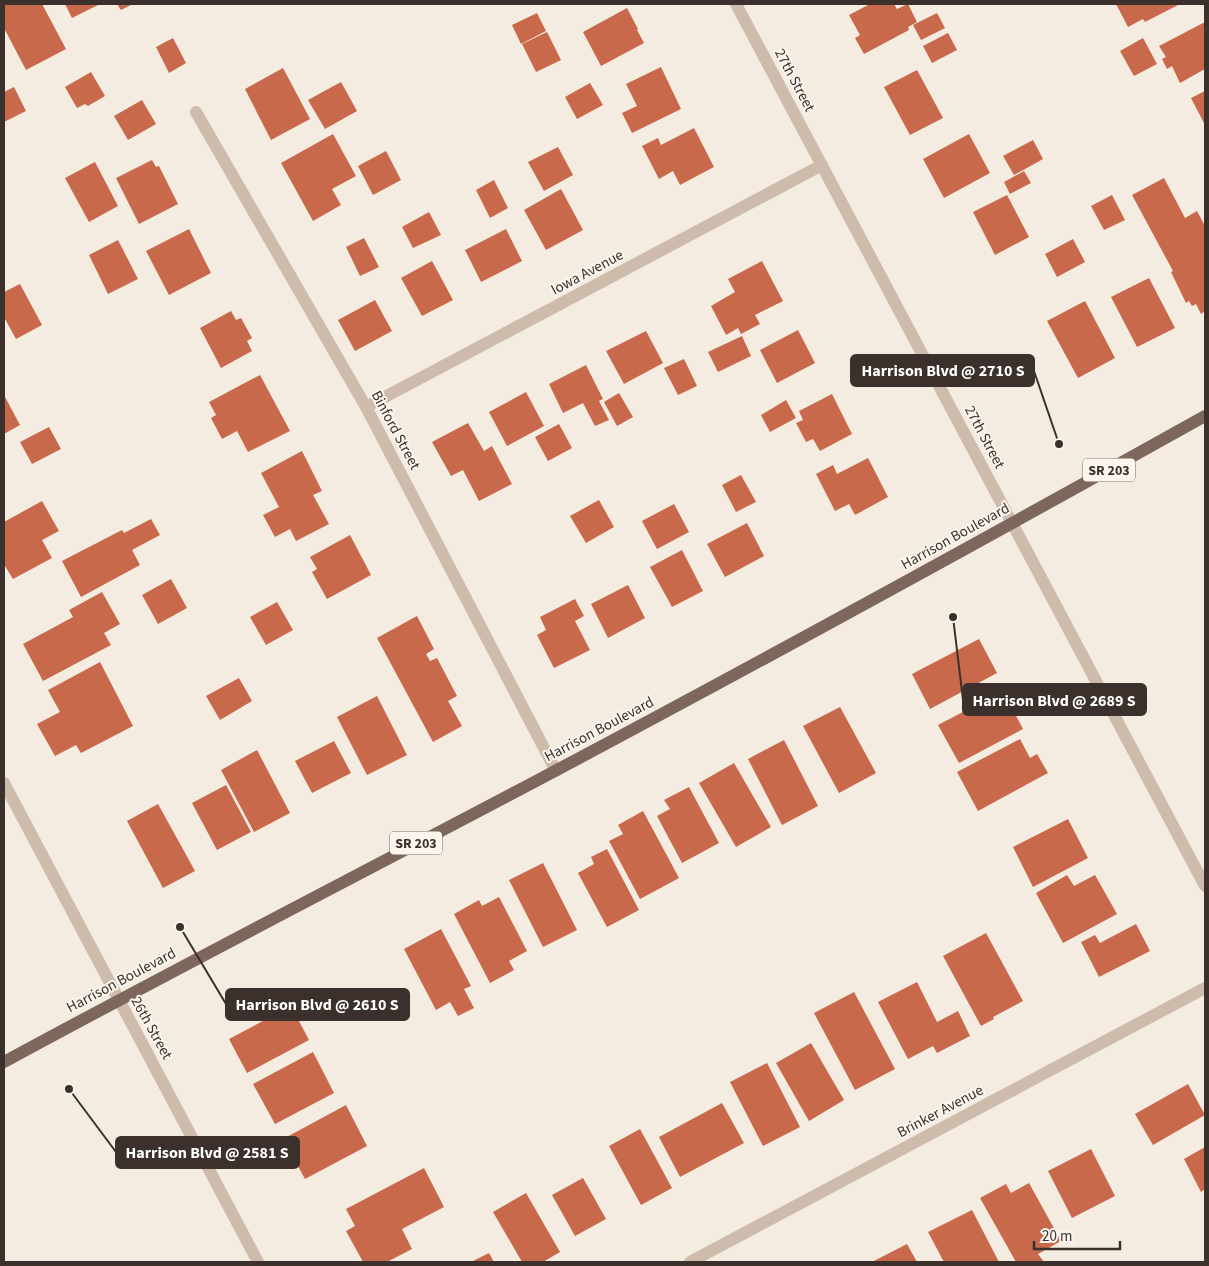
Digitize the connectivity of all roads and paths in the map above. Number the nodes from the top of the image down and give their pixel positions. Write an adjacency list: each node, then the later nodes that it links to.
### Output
1 (736, 4): 3 (street, 27th Street)
2 (196, 112): 4 (street, Binford Street)
3 (822, 165): 4 (street, Iowa Avenue); 6 (street, 27th Street)
4 (366, 407): 7 (street, Binford Street)
5 (1205, 416): 6 (main road, Harrison Boulevard / SR 203)
6 (1012, 523): 7 (main road, Harrison Boulevard / SR 203); 9 (street, 27th Street)
7 (556, 771): 11 (main road, Harrison Boulevard / SR 203)
8 (4, 783): 11 (street, 26th Street)
9 (1205, 886)
10 (1205, 988): 14 (street, Brinker Avenue)
11 (118, 1000): 12 (main road, Harrison Boulevard / SR 203); 13 (street, 26th Street)
12 (4, 1062)
13 (258, 1262)
14 (690, 1262)

